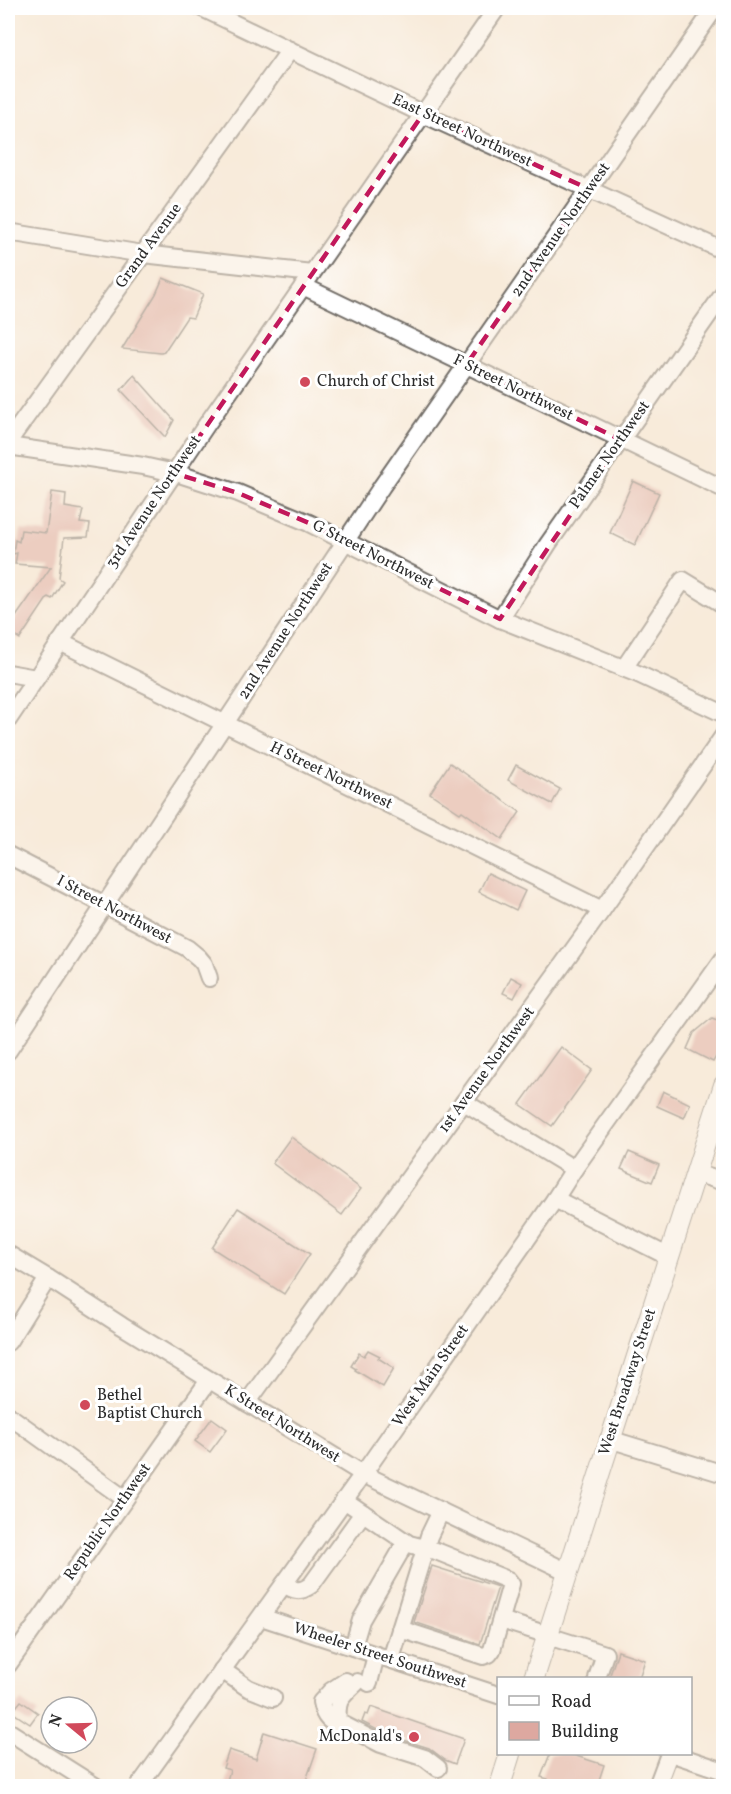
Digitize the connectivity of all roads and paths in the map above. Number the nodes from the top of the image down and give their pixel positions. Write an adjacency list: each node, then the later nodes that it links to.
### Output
1 (202, 8): 5 (street, East Street Northwest)
2 (497, 8): 6 (street, 3rd Avenue Northwest)
3 (715, 8): 4 (street); 7 (street, 2nd Avenue Northwest)
4 (723, 12)
5 (290, 50): 6 (street, East Street Northwest); 10 (street, Grand Avenue)
6 (423, 114): 7 (street, East Street Northwest); 11 (street, 3rd Avenue Northwest)
7 (589, 189): 9 (street, East Street Northwest); 13 (street, 2nd Avenue Northwest)
8 (8, 232): 10 (street, F Street Northwest)
9 (723, 251)
10 (142, 254): 11 (street, F Street Northwest); 15 (street, Grand Avenue)
11 (308, 279): 13 (street, F Street Northwest); 16 (street, 3rd Avenue Northwest)
12 (723, 293): 14 (street, Palmer Northwest)
13 (466, 365): 14 (street, F Street Northwest); 18 (street, 2nd Avenue Northwest)
14 (621, 440): 17 (street, F Street Northwest); 20 (street, Palmer Northwest)
15 (8, 444): 16 (street, G Street Northwest)
16 (174, 473): 18 (street, G Street Northwest); 21 (street, 3rd Avenue Northwest)
17 (723, 489)
18 (345, 541): 20 (street, G Street Northwest); 27 (street, 2nd Avenue Northwest)
19 (723, 605): 22 (street)
20 (500, 619): 22 (street, G Street Northwest)
21 (60, 642): 24 (street, 3rd Avenue Northwest); 27 (street, H Street Northwest)
22 (624, 668): 25 (street, G Street Northwest)
23 (8, 673): 24 (street)
24 (36, 678): 26 (street, 3rd Avenue Northwest)
25 (723, 714)
26 (8, 720)
27 (225, 724): 30 (street, 2nd Avenue Northwest); 31 (street, H Street Northwest)
28 (723, 735): 31 (street, 1st Avenue Northwest)
29 (8, 855): 30 (street, I Street Northwest)
30 (105, 905): 33 (street, I Street Northwest); 34 (street, 2nd Avenue Northwest)
31 (602, 910): 36 (street, 1st Avenue Northwest)
32 (722, 961): 37 (street, West Main Street)
33 (209, 978)
34 (8, 1051)
35 (723, 1085): 38 (main road, West Broadway Street)
36 (464, 1102): 37 (street); 46 (street, 1st Avenue Northwest)
37 (574, 1169): 40 (street, West Main Street)
38 (695, 1173): 39 (street); 42 (main road, West Broadway Street)
39 (723, 1182)
40 (555, 1199): 42 (street); 49 (street, West Main Street)
41 (8, 1254): 43 (street, K Street Northwest)
42 (669, 1257): 48 (main road, West Broadway Street)
43 (48, 1278): 44 (street); 45 (street, K Street Northwest)
44 (8, 1342)
45 (209, 1380): 46 (street, K Street Northwest); 51 (street, Republic Northwest)
46 (247, 1403): 49 (street, K Street Northwest)
47 (8, 1415): 51 (street)
48 (609, 1439): 50 (street); 57 (main road, West Broadway Street)
49 (363, 1474): 52 (street, West Main Street); 53 (street, K Street Northwest)
50 (723, 1474)
51 (125, 1499): 65 (street, Republic Northwest)
52 (344, 1500): 54 (street); 58 (street, West Main Street)
53 (441, 1511): 56 (street); 57 (street, K Street Northwest)
54 (363, 1513): 55 (street); 58 (street)
55 (406, 1542): 56 (street); 63 (street)
56 (425, 1548): 60 (street); 61 (street)
57 (568, 1572): 62 (main road, West Broadway Street)
58 (284, 1584): 59 (street, West Main Street)
59 (261, 1617): 63 (street, Wheeler Street Southwest); 66 (street, West Main Street)
60 (501, 1620): 61 (street); 62 (street)
61 (400, 1629): 64 (street)
62 (548, 1635): 67 (main road, West Broadway Street); 68 (street)
63 (353, 1647): 64 (street, Wheeler Street Southwest)
64 (384, 1657): 69 (street, Wheeler Street Southwest); 75 (street)
65 (8, 1665)
66 (222, 1670): 70 (street); 78 (street, West Main Street)
67 (534, 1677)
68 (597, 1677)
69 (497, 1695)
70 (273, 1698)
71 (8, 1731): 77 (street)
72 (510, 1755): 79 (main road)
73 (671, 1755): 80 (street)
74 (674, 1755): 76 (street)
75 (438, 1768)
76 (723, 1771)
77 (95, 1786)
78 (139, 1786)
79 (500, 1786)
80 (657, 1786)

